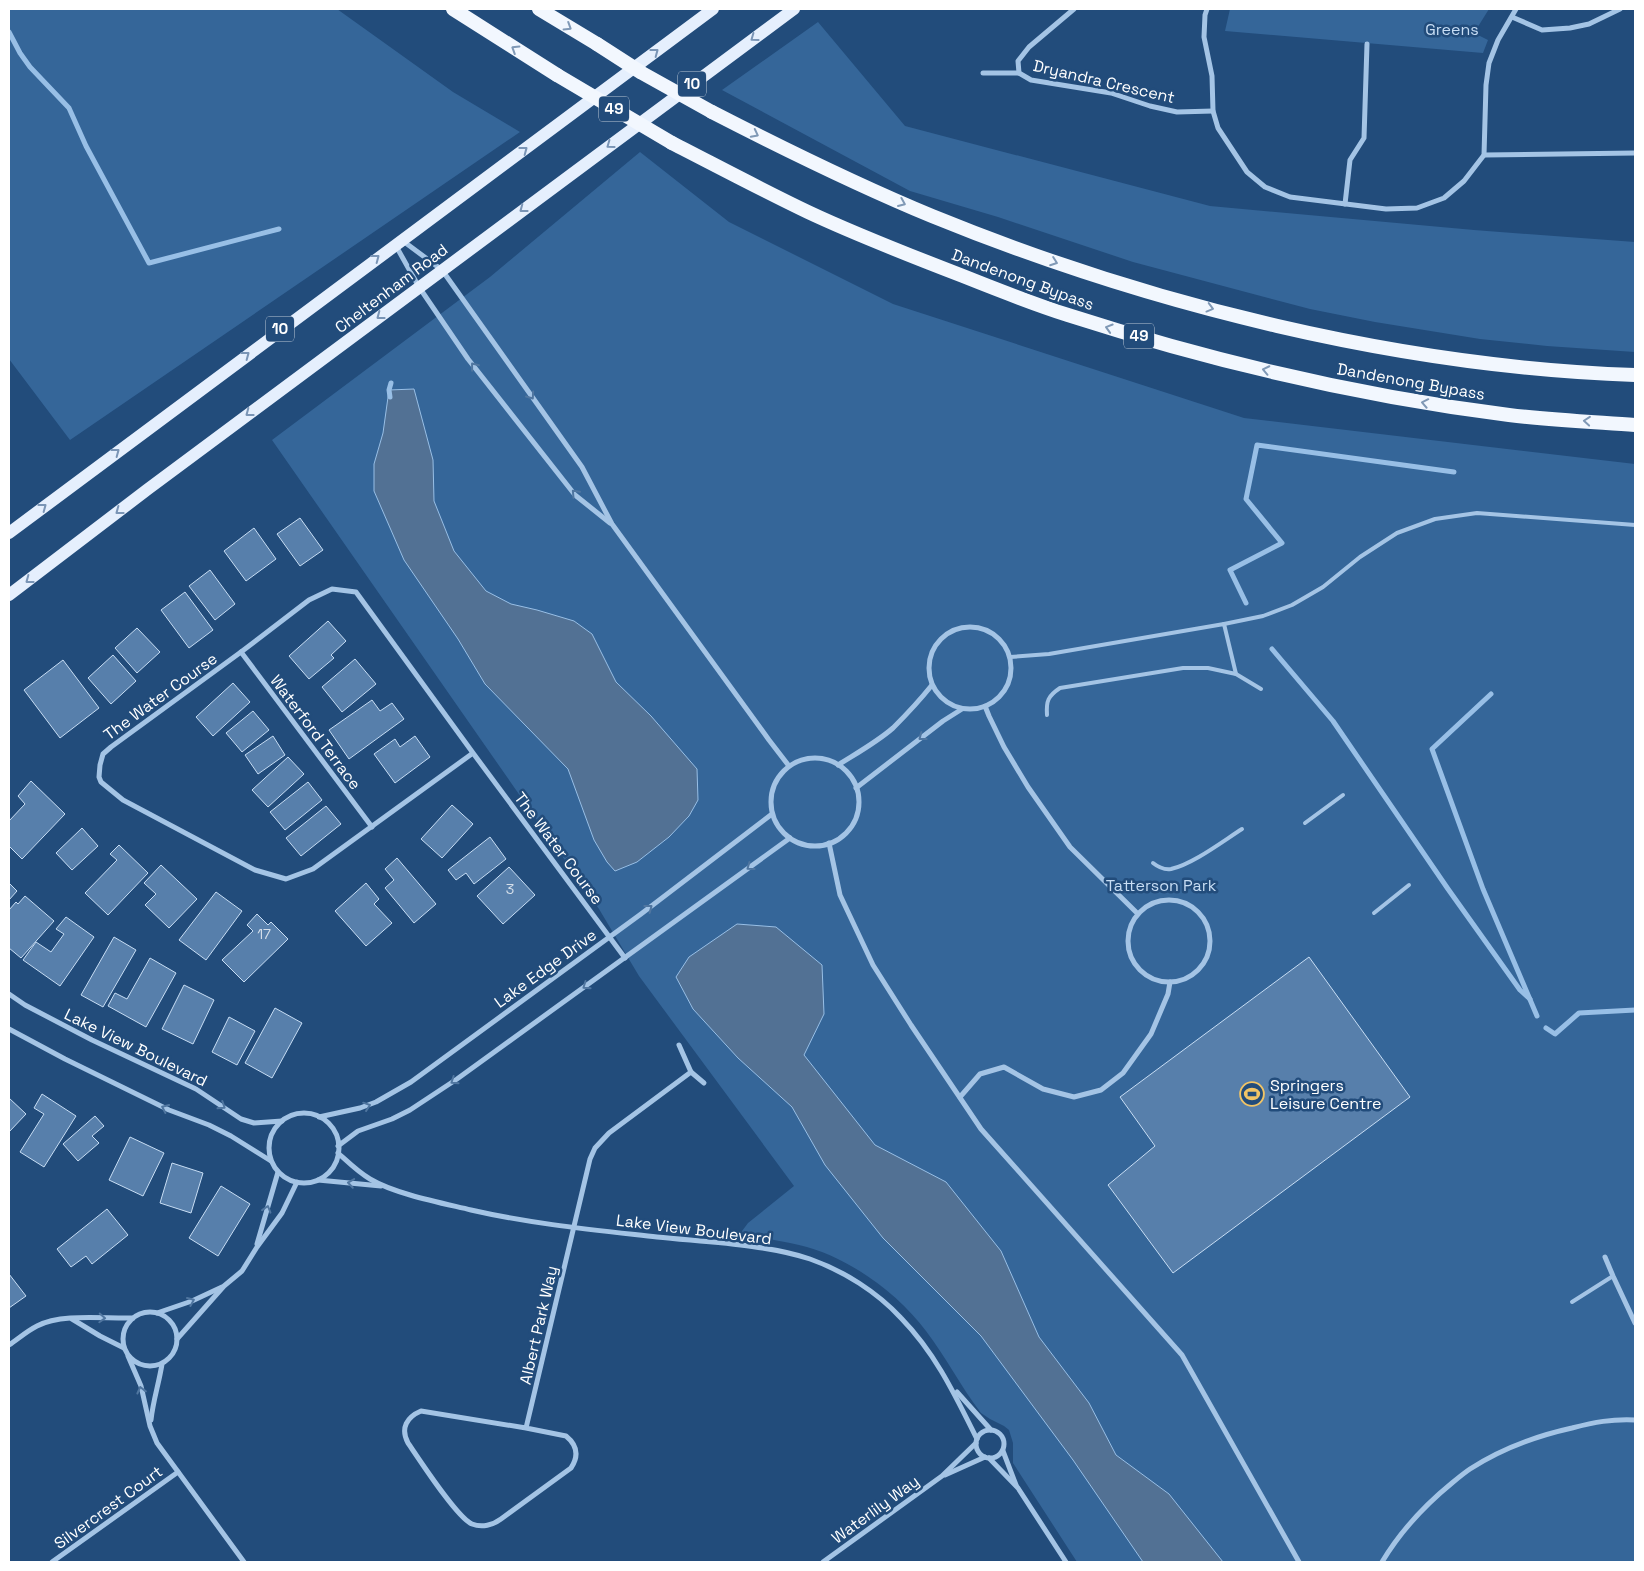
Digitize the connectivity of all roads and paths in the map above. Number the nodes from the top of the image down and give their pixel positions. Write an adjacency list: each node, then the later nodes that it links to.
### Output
1 (452, 9): 21 (highway, Dandenong Bypass / 49, one-way to 1, bridge)
2 (539, 9): 20 (highway, Dandenong Bypass, one-way to 20, bridge)
3 (713, 9): 17 (main road, Cheltenham Road / 10, one-way to 3)
4 (794, 9): 18 (main road, Cheltenham Road / 10, one-way to 18)
5 (1074, 9): 12 (street, Dryandra Crescent)
6 (1207, 9): 13 (street)
7 (1516, 9): 9 (street)
8 (1620, 9): 9 (street)
9 (1512, 17): 15 (street)
10 (1367, 44): 16 (street)
11 (983, 73): 12 (street)
12 (1019, 74): 13 (street, Dryandra Crescent)
13 (1212, 111): 16 (street)
14 (1635, 153): 15 (street)
15 (1484, 155): 16 (street)
16 (1345, 204)
17 (398, 242): 18 (street); 19 (street); 24 (main road, Cheltenham Road / 10, one-way to 17)
18 (442, 270): 19 (main road, Cheltenham Road / 10); 22 (street, one-way to 22)
19 (419, 287): 22 (street, one-way to 19); 25 (main road, Cheltenham Road / 10, one-way to 25)
20 (1635, 376)
21 (1635, 425)
22 (612, 524): 37 (street)
23 (1635, 525): 26 (lane)
24 (9, 533)
25 (9, 595)
26 (1224, 624): 28 (lane); 29 (lane)
27 (241, 652): 35 (street, The Water Course); 42 (street, Waterford Terrace); 42 (street, The Water Course)
28 (1010, 657): 30 (street); 32 (street)
29 (1236, 674): 31 (lane); 34 (lane)
30 (932, 685): 33 (street); 36 (street)
31 (1261, 689)
32 (985, 706): 33 (street); 49 (street)
33 (962, 709): 38 (street, one-way to 38)
34 (1047, 716)
35 (473, 753): 42 (street, The Water Course); 50 (street, The Water Course)
36 (838, 765): 37 (street); 38 (street)
37 (789, 766): 40 (street)
38 (856, 788): 45 (street)
39 (1343, 795): 41 (lane)
40 (772, 814): 44 (street); 50 (street, Lake Edge Drive, one-way to 40)
41 (1305, 823)
42 (372, 827)
43 (1242, 829): 46 (lane)
44 (790, 838): 45 (street); 51 (street, one-way to 51)
45 (829, 843): 58 (street)
46 (1152, 863)
47 (1409, 885): 48 (lane)
48 (1374, 912)
49 (1138, 913): 52 (street); 52 (street)
50 (610, 937): 51 (street, The Water Course); 59 (street, Lake Edge Drive, one-way to 50)
51 (625, 958): 61 (street, one-way to 61)
52 (1170, 982): 58 (street)
53 (9, 994): 60 (street, Lake View Boulevard, one-way to 60)
54 (9, 1029): 62 (street, one-way to 54)
55 (679, 1045): 56 (street)
56 (691, 1072): 57 (street); 67 (street, Albert Park Way)
57 (704, 1084)
58 (960, 1097): 97 (street)
59 (319, 1117): 60 (street); 61 (street)
60 (282, 1121): 62 (street)
61 (338, 1149): 64 (street); 66 (street, Lake View Boulevard)
62 (271, 1161): 63 (street)
63 (278, 1172): 65 (street); 68 (street, one-way to 63)
64 (318, 1180): 65 (street); 66 (street, Lake View Boulevard, one-way to 64)
65 (297, 1182): 68 (street)
66 (384, 1186): 67 (street, Lake View Boulevard)
67 (573, 1228): 82 (street, Lake View Boulevard); 85 (street, Albert Park Way)
68 (257, 1247): 71 (street)
69 (1606, 1257): 70 (street)
70 (1612, 1276): 72 (lane); 76 (street)
71 (224, 1286): 73 (street, one-way to 71); 77 (street)
72 (1572, 1302)
73 (157, 1313): 74 (street); 77 (street)
74 (133, 1318): 75 (street, one-way to 74); 79 (street)
75 (71, 1319): 78 (street); 79 (street)
76 (1635, 1323)
77 (177, 1339): 81 (street)
78 (9, 1345)
79 (124, 1348): 80 (street)
80 (128, 1356): 81 (street); 84 (street, one-way to 80)
81 (162, 1364): 84 (street)
82 (952, 1386): 86 (street, Lake View Boulevard); 87 (street, Lake View Boulevard)
83 (1635, 1420): 98 (street)
84 (150, 1426): 90 (street)
85 (526, 1428): 85 (street)
86 (991, 1430): 87 (street); 88 (street, Lake View Boulevard)
87 (977, 1441): 89 (street, Lake View Boulevard); 91 (street, Waterlily Way)
88 (1003, 1451): 89 (street); 92 (street, Lake View Boulevard)
89 (987, 1457): 91 (street, Waterlily Way); 92 (street, Lake View Boulevard)
90 (178, 1472): 93 (street, Silvercrest Court); 94 (street)
91 (942, 1476): 95 (street, Waterlily Way)
92 (1018, 1488): 96 (street, Lake View Boulevard)
93 (52, 1562)
94 (244, 1562)
95 (823, 1562)
96 (1066, 1562)
97 (1299, 1562)
98 (1382, 1562)

